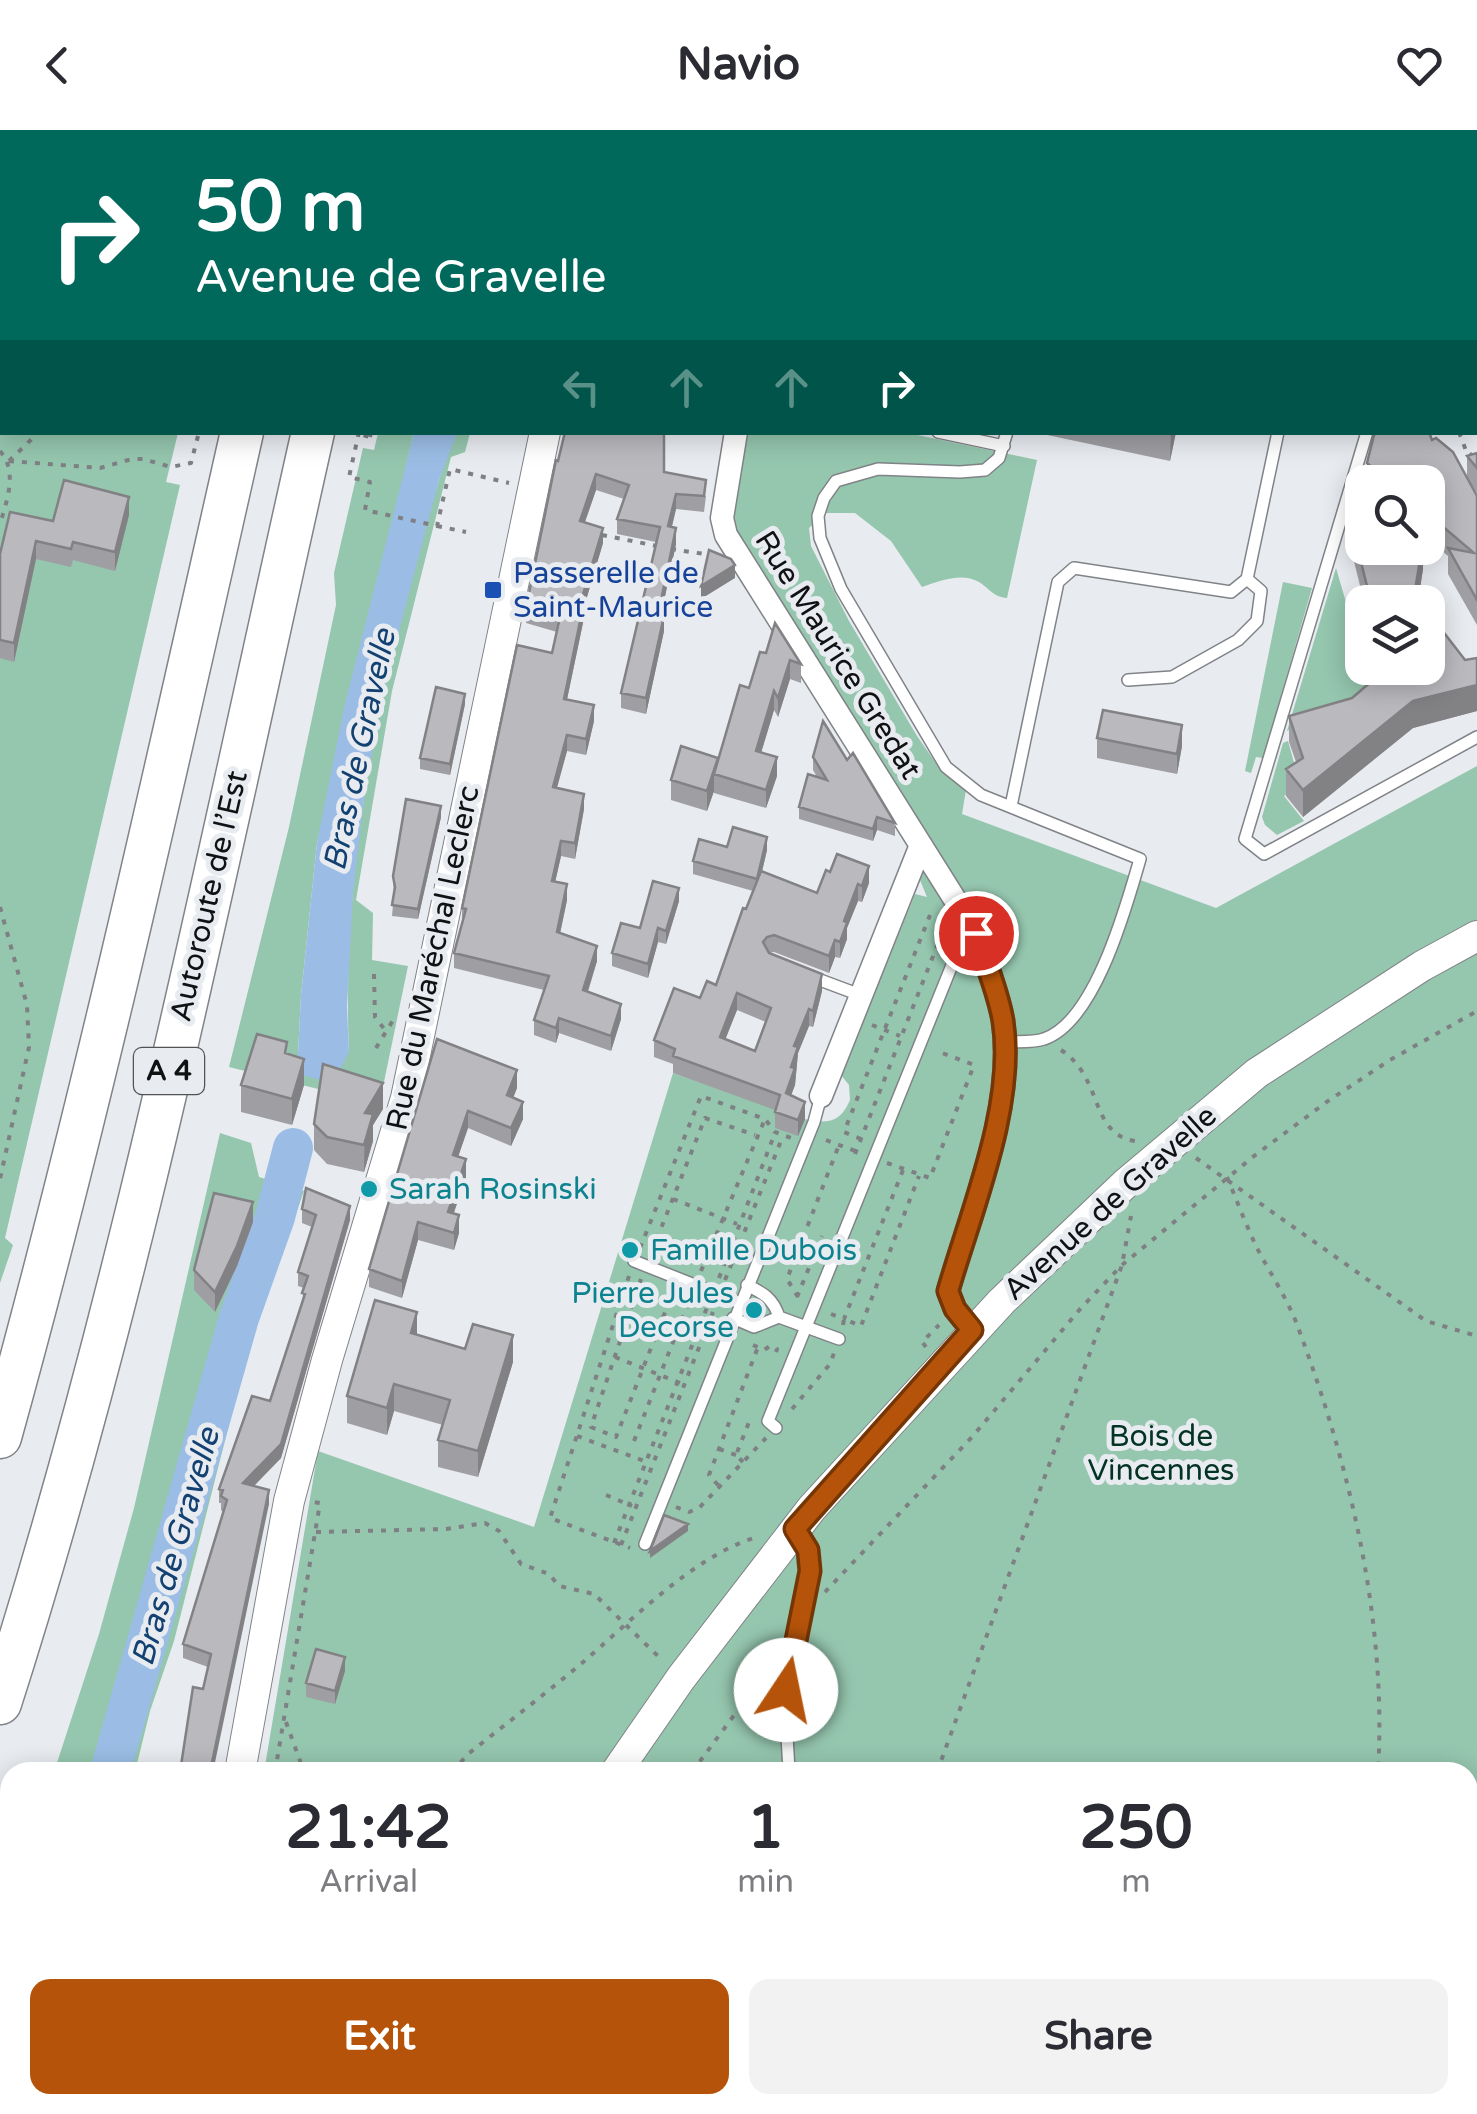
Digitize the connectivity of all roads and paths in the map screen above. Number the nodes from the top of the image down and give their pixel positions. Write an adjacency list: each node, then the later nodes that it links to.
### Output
1 (36, 435): 17 (path)
2 (197, 435): 17 (path)
3 (241, 435): 87 (highway, A 4)
4 (312, 435): 108 (highway, Autoroute de l’Est / A 4)
5 (358, 435): 21 (path)
6 (543, 435): 19 (street, Rue du Maréchal Leclerc)
7 (736, 435): 24 (street, Rue Maurice Gredat)
8 (952, 435): 13 (lane)
9 (1007, 435): 13 (lane)
10 (1277, 435): 25 (lane)
11 (1366, 435): 27 (lane)
12 (1460, 435): 16 (path)
13 (1004, 446): 28 (lane)
14 (1477, 448): 16 (path)
15 (0, 451): 17 (path)
16 (1468, 457): 18 (path)
17 (9, 461): 20 (path)
18 (1472, 468)
19 (533, 488): 21 (path); 110 (street, Rue du Maréchal Leclerc)
20 (0, 524)
21 (434, 526): 22 (path)
22 (466, 532)
23 (598, 534): 24 (path)
24 (740, 556): 29 (street, Rue Maurice Gredat)
25 (1247, 579): 26 (lane); 28 (lane)
26 (1128, 680)
27 (1477, 737)
28 (1011, 806): 41 (lane)
29 (921, 845): 37 (street); 42 (street, Rue Maurice Gredat)
30 (0, 908): 57 (path)
31 (930, 915): 49 (path)
32 (941, 936): 49 (path)
33 (1477, 936): 52 (street, Avenue de Gravelle)
34 (952, 965): 70 (lane)
35 (374, 974): 40 (path)
36 (807, 975): 37 (lane)
37 (860, 995): 45 (street)
38 (1477, 1011): 55 (path)
39 (392, 1020): 40 (path)
40 (385, 1030): 43 (path)
41 (1044, 1039): 42 (lane); 52 (path)
42 (1005, 1042): 73 (street, Rue Maurice Gredat)
43 (376, 1048)
44 (974, 1065): 56 (path)
45 (821, 1096): 50 (lane)
46 (775, 1132): 48 (path); 60 (path); 63 (path)
47 (755, 1135): 58 (path)
48 (783, 1135): 50 (path); 62 (path)
49 (861, 1139): 53 (path)
50 (804, 1144): 65 (lane)
51 (839, 1145): 68 (path)
52 (1170, 1145): 55 (path); 73 (street, Avenue de Gravelle)
53 (849, 1169)
54 (904, 1170): 70 (path)
55 (1227, 1177): 64 (path); 76 (path); 118 (path)
56 (930, 1178)
57 (0, 1179)
58 (673, 1198): 60 (path); 63 (path)
59 (1118, 1220): 64 (path, Avenue de Gravelle)
60 (740, 1224): 62 (path); 67 (path)
61 (827, 1224): 68 (path)
62 (746, 1227): 67 (path)
63 (640, 1264): 67 (lane); 80 (path); 86 (path)
64 (1122, 1265): 106 (path); 117 (path)
65 (747, 1285): 69 (lane); 71 (lane)
66 (674, 1292): 82 (path)
67 (716, 1294): 69 (lane); 83 (path)
68 (798, 1297): 70 (path)
69 (740, 1303): 72 (lane)
70 (816, 1308): 74 (lane)
71 (779, 1316): 72 (lane); 74 (lane)
72 (733, 1318): 104 (lane)
73 (959, 1324): 79 (path); 100 (street, Avenue de Gravelle)
74 (806, 1326): 77 (lane); 85 (lane)
75 (756, 1336): 78 (path)
76 (1477, 1336)
77 (839, 1340)
78 (758, 1347): 81 (path); 90 (path)
79 (930, 1350)
80 (614, 1356): 82 (path); 88 (path)
81 (770, 1366)
82 (643, 1368): 83 (path); 88 (path)
83 (681, 1384): 92 (path); 94 (path)
84 (757, 1402): 91 (path)
85 (776, 1428)
86 (577, 1436): 89 (path); 103 (path)
87 (0, 1437)
88 (616, 1438): 89 (path)
89 (612, 1448): 92 (path)
90 (720, 1449): 91 (path); 95 (path)
91 (736, 1455): 93 (path)
92 (646, 1461): 94 (path); 98 (path)
93 (744, 1462)
94 (653, 1464): 99 (path)
95 (719, 1487)
96 (606, 1494): 98 (path)
97 (320, 1503): 101 (path)
98 (629, 1505): 99 (path); 103 (path)
99 (636, 1508): 103 (path)
100 (795, 1529): 106 (lane); 114 (street, Avenue de Gravelle)
101 (316, 1532): 105 (path); 109 (path)
102 (763, 1542): 105 (path)
103 (618, 1544): 104 (path)
104 (644, 1544)
105 (623, 1625): 107 (path); 113 (path)
106 (798, 1629): 115 (path); 116 (lane)
107 (669, 1667)
108 (0, 1703)
109 (284, 1718): 111 (path); 112 (path)
110 (242, 1762)
111 (277, 1762)
112 (300, 1762)
113 (461, 1762)
114 (623, 1762)
115 (699, 1762)
116 (789, 1762)
117 (940, 1762)
118 (1379, 1762)

